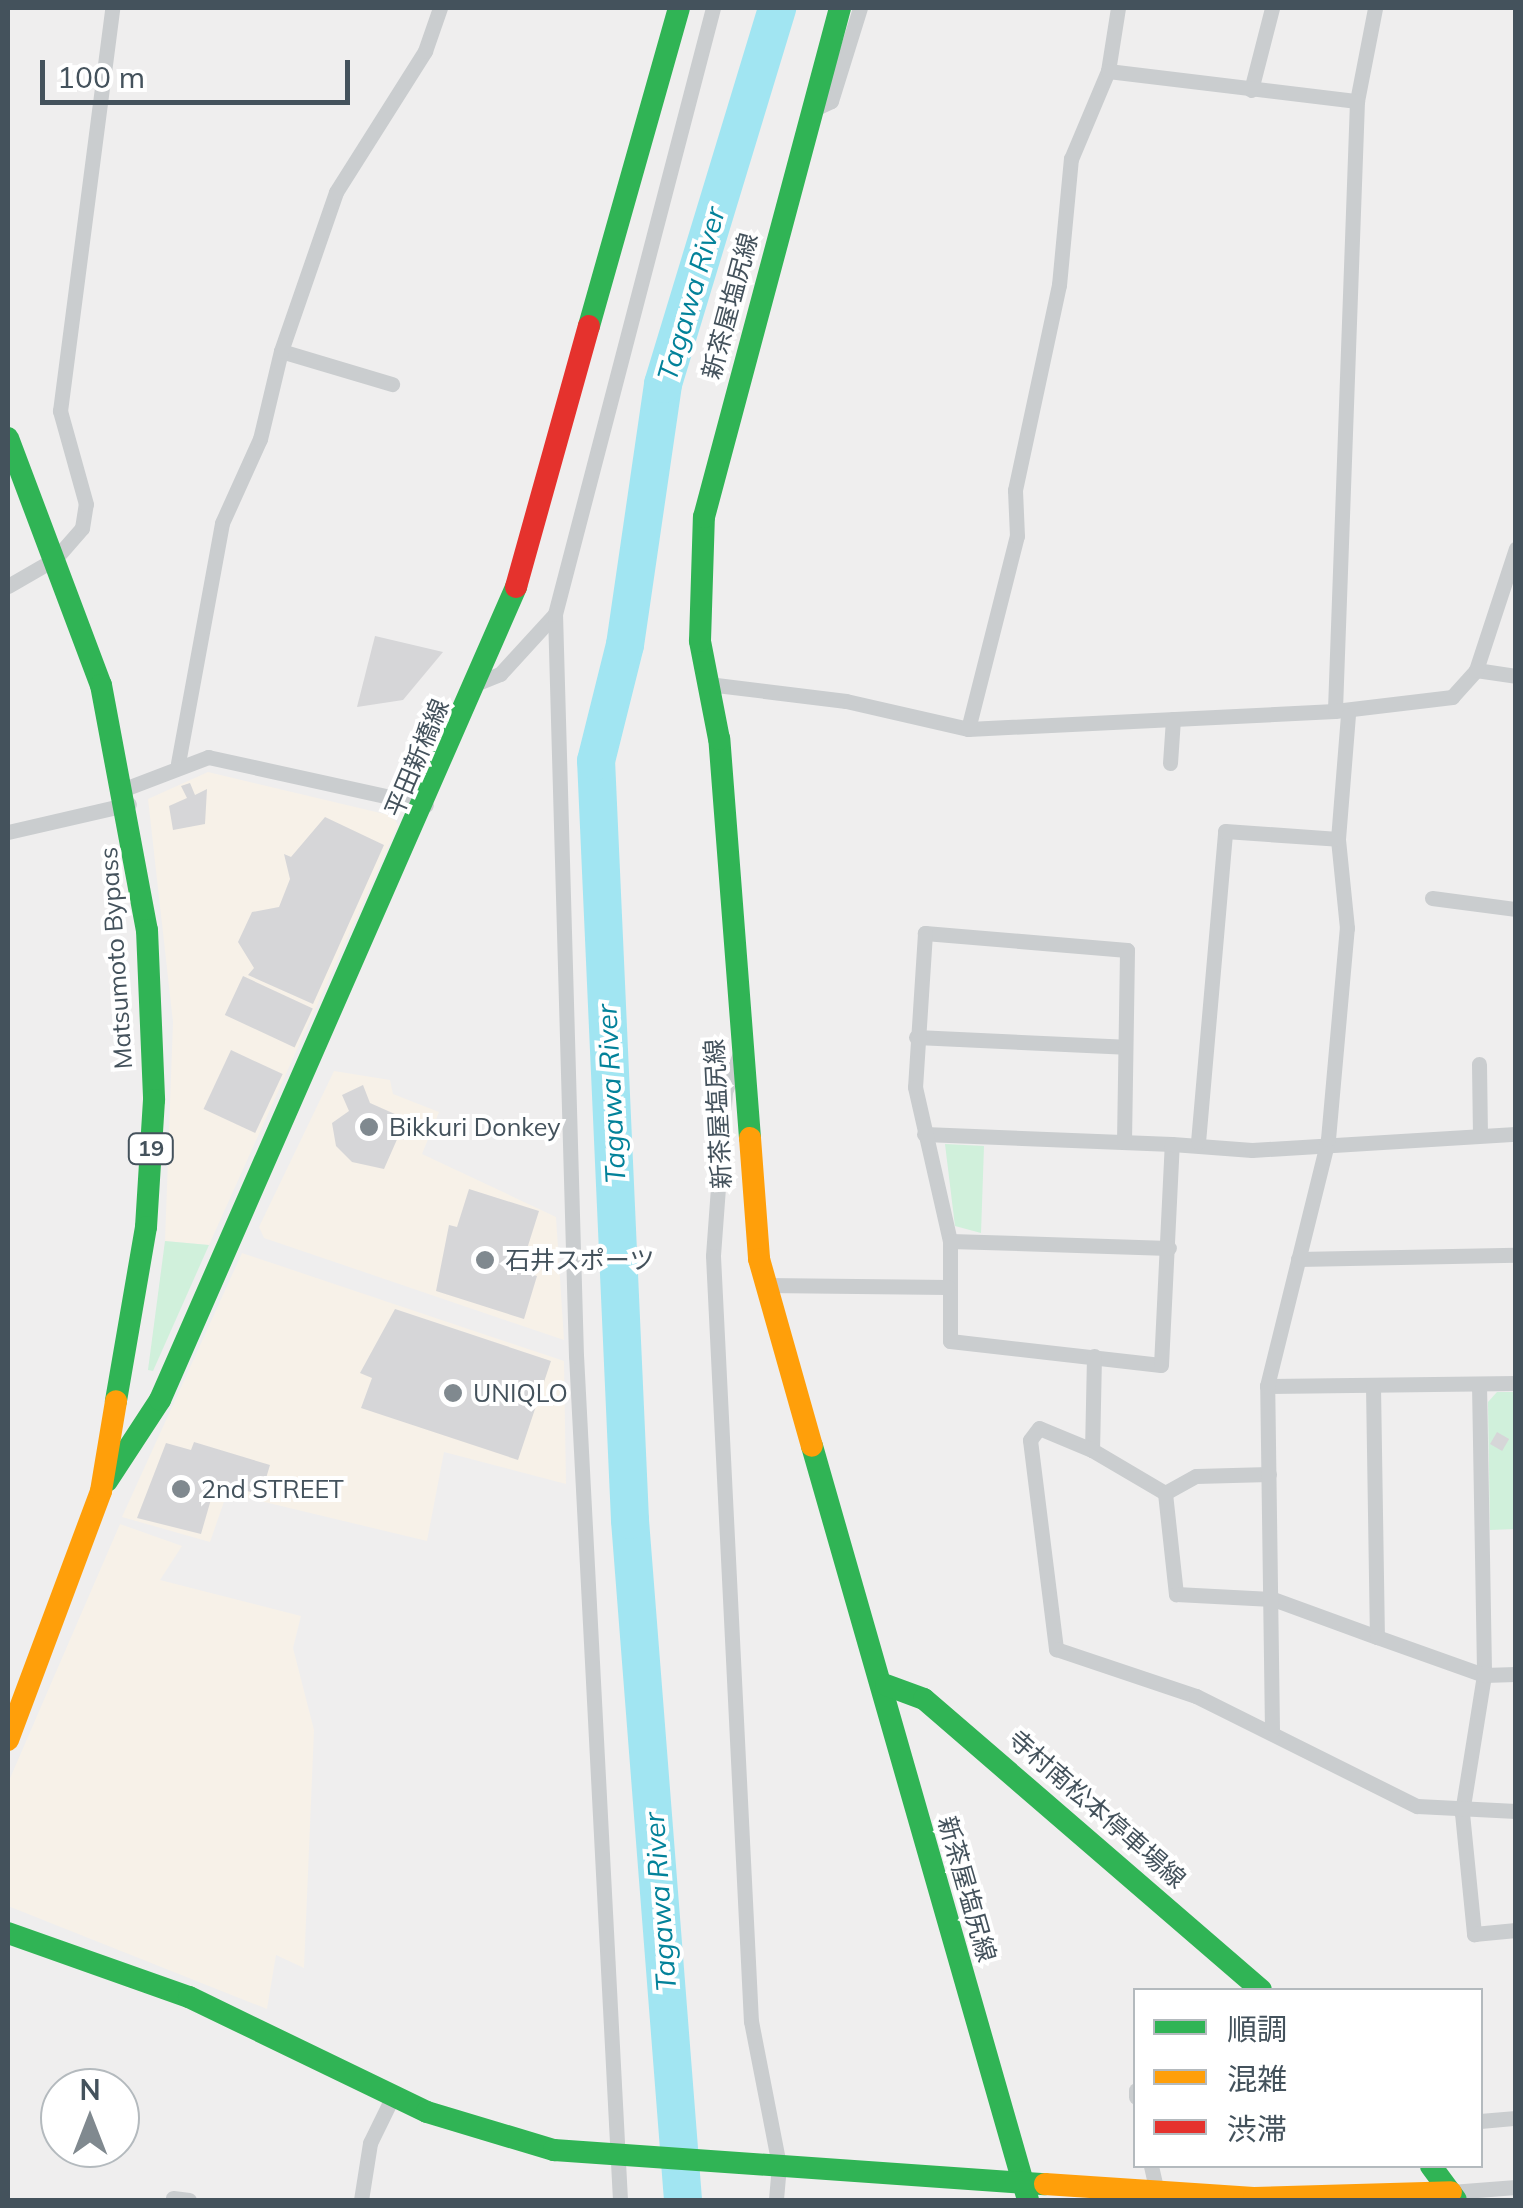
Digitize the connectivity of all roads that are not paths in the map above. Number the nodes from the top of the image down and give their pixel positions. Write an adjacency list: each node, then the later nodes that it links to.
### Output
1 (112, 8): 18 (street)
2 (440, 8): 14 (street)
3 (679, 8): 23 (main road, 平田新橋線)
4 (713, 8): 20 (street)
5 (840, 8): 13 (main road, 新茶屋塩尻線)
6 (860, 8): 13 (street)
7 (1118, 8): 10 (street)
8 (1272, 8): 11 (street)
9 (1375, 8): 12 (street)
10 (1108, 72): 11 (street); 27 (street)
11 (1251, 90): 12 (street)
12 (1357, 101): 25 (street)
13 (810, 110): 24 (main road, 新茶屋塩尻線)
14 (280, 351): 15 (street); 28 (street)
15 (392, 384)
16 (8, 438): 18 (main road, Matsumoto Bypass / 19)
17 (1516, 548): 21 (street)
18 (55, 559): 19 (street); 30 (main road, Matsumoto Bypass / 19)
19 (8, 586)
20 (555, 614): 23 (street); 77 (street)
21 (1476, 670): 22 (street); 25 (street)
22 (1516, 676)
23 (480, 682): 31 (main road, 平田新橋線)
24 (708, 684): 27 (street); 37 (main road, 新茶屋塩尻線)
25 (1341, 713): 26 (street); 33 (street)
26 (1173, 719): 27 (street); 29 (street)
27 (968, 729)
28 (178, 763): 30 (street); 31 (street)
29 (1170, 763)
30 (128, 796): 32 (street); 60 (main road, Matsumoto Bypass / 19)
31 (427, 805): 60 (main road, 平田新橋線)
32 (8, 832)
33 (1338, 839): 43 (street); 45 (street)
34 (1432, 898): 35 (street)
35 (1516, 909)
36 (916, 1038): 38 (street); 38 (street); 40 (street)
37 (743, 1046): 51 (main road, 新茶屋塩尻線); 78 (street)
38 (1125, 1047): 44 (street)
39 (1480, 1064): 42 (street)
40 (924, 1134): 44 (street); 47 (street)
41 (1516, 1134): 42 (street)
42 (1480, 1135): 43 (street)
43 (1328, 1139): 45 (street); 50 (street)
44 (1124, 1142): 46 (street)
45 (1198, 1142): 46 (street)
46 (1172, 1144): 48 (street)
47 (950, 1241): 48 (street); 52 (street)
48 (1169, 1248): 53 (street)
49 (1516, 1255): 50 (street)
50 (1298, 1259): 56 (street)
51 (766, 1285): 52 (street); 66 (main road, 新茶屋塩尻線)
52 (948, 1287): 53 (street)
53 (1094, 1356): 58 (street)
54 (1516, 1383): 55 (street)
55 (1479, 1384): 57 (street); 65 (street)
56 (1267, 1386): 57 (street); 59 (street)
57 (1374, 1386): 63 (street)
58 (1092, 1450): 61 (street); 67 (street)
59 (1269, 1474): 61 (street); 62 (street)
60 (101, 1490): 68 (main road, 19)
61 (1166, 1492): 62 (street)
62 (1273, 1599): 63 (street); 67 (street)
63 (1377, 1636): 65 (street)
64 (1516, 1674): 65 (street)
65 (1484, 1675): 70 (street)
66 (886, 1685): 73 (main road, 寺村南松本停車場線); 82 (main road, 新茶屋塩尻線)
67 (1272, 1730): 70 (street)
68 (8, 1740)
69 (1516, 1811): 70 (street)
70 (1462, 1813): 71 (street)
71 (1516, 1930)
72 (8, 1933): 74 (main road)
73 (1259, 1988)
74 (393, 2096): 77 (main road); 85 (street)
75 (1516, 2118): 76 (street)
76 (1483, 2121)
77 (622, 2158): 78 (main road); 86 (street)
78 (771, 2164): 82 (main road); 87 (street)
79 (1151, 2168): 83 (street)
80 (1432, 2168): 84 (main road)
81 (1516, 2186): 84 (street)
82 (1026, 2191): 83 (main road)
83 (1157, 2191): 88 (main road)
84 (1453, 2196): 88 (main road)
85 (361, 2200)
86 (620, 2200)
87 (776, 2200)
88 (1254, 2200)

